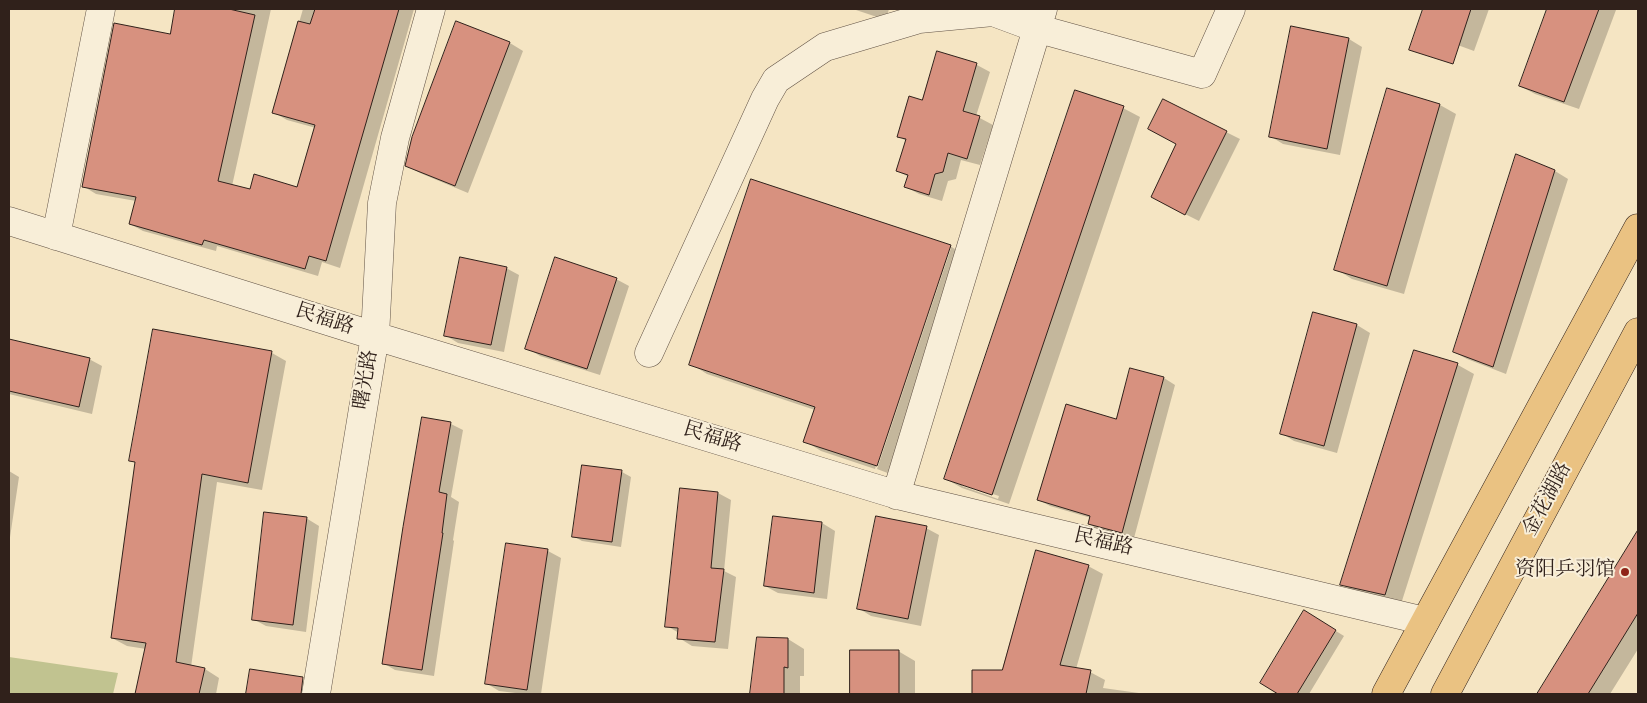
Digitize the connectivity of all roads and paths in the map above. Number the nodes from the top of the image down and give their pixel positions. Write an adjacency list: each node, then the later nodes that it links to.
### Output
1 (101, 9): 7 (street)
2 (431, 9): 9 (street, 曙光路)
3 (1231, 9): 4 (street)
4 (1041, 19): 10 (street); 11 (street)
5 (9, 221): 7 (street, 民福路)
6 (1638, 228): 12 (main road)
7 (56, 236): 9 (street, 民福路)
8 (1638, 332): 15 (main road, 金花湖路)
9 (375, 336): 11 (street, 民福路); 13 (street, 曙光路)
10 (649, 353)
11 (896, 495): 12 (street, 民福路)
12 (1424, 621): 14 (main road)
13 (316, 694)
14 (1386, 694)
15 (1445, 694)

